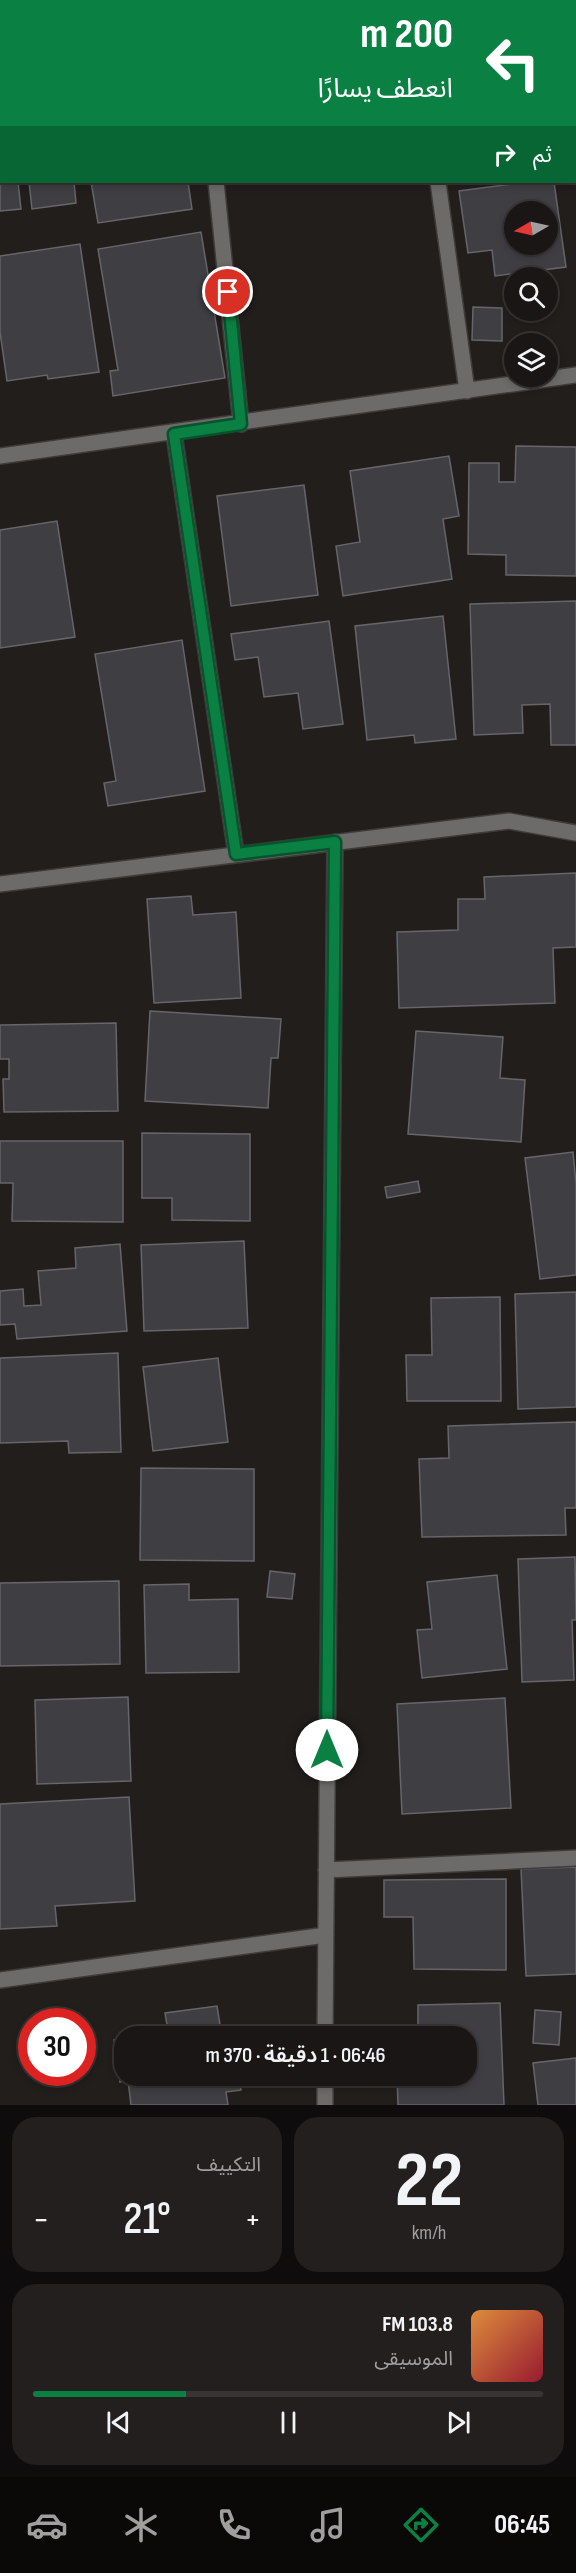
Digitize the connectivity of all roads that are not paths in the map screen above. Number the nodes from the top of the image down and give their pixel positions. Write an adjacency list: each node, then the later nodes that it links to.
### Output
1 (216, 183): 5 (street)
2 (438, 183): 4 (street)
3 (576, 375): 4 (street)
4 (467, 391): 5 (street)
5 (241, 424): 6 (street)
6 (174, 434): 7 (street); 10 (street)
7 (0, 456)
8 (576, 833): 9 (street)
9 (335, 842): 10 (street); 13 (street)
10 (236, 854): 11 (street)
11 (0, 884)
12 (576, 1858): 13 (street)
13 (326, 1870): 14 (street)
14 (326, 1935): 15 (street); 16 (street)
15 (0, 1980)
16 (325, 2026)
17 (325, 2086): 18 (street)
18 (324, 2105)

